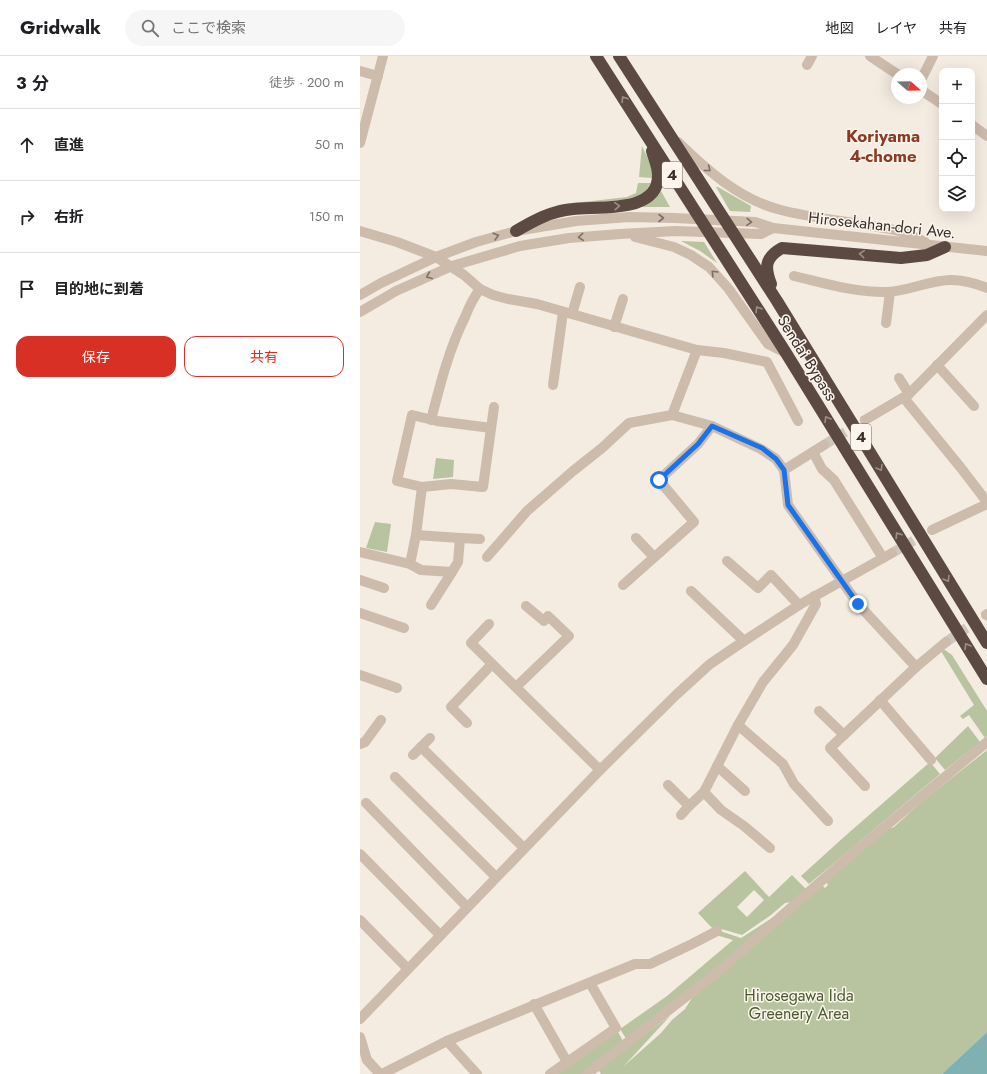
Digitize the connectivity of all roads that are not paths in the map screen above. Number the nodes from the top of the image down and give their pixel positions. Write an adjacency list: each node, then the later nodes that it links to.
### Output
1 (383, 56): 9 (street)
2 (596, 56): 13 (highway, Sendai Bypass / 4, one-way to 2)
3 (619, 56): 14 (highway, Sendai Bypass / 4)
4 (933, 56): 6 (street)
5 (873, 57): 7 (street)
6 (927, 68)
7 (891, 70)
8 (360, 71): 9 (street)
9 (378, 76): 16 (street)
10 (927, 94): 11 (street)
11 (939, 102)
12 (975, 127): 15 (street)
13 (645, 132): 17 (highway, Sendai Bypass / 4); 21 (highway, one-way to 13)
14 (669, 134): 18 (highway, Sendai Bypass / 4); 25 (street, one-way to 25)
15 (987, 136)
16 (360, 143)
17 (700, 219): 18 (street, Hirosekahan-dori Ave.); 21 (street, Hirosekahan-dori Ave., one-way to 17); 22 (highway, Sendai Bypass / 4)
18 (724, 220): 19 (street, Hirosekahan-dori Ave., one-way to 19); 23 (highway, Sendai Bypass / 4)
19 (773, 228): 23 (street, Hirosekahan-dori Ave.); 25 (street, Hirosekahan-dori Ave.)
20 (360, 231): 28 (street)
21 (516, 231): 28 (street, Hirosekahan-dori Ave., one-way to 21)
22 (709, 232): 23 (street, Hirosekahan-dori Ave.); 24 (street, Hirosekahan-dori Ave.); 44 (highway, Sendai Bypass / 4, one-way to 22)
23 (733, 233): 37 (highway, Sendai Bypass / 4)
24 (620, 234): 29 (street, one-way to 29); 44 (street, one-way to 24)
25 (929, 245): 26 (street, Hirosekahan-dori Ave.)
26 (945, 247): 27 (street, Hirosekahan-dori Ave.); 37 (highway, one-way to 37)
27 (987, 251)
28 (436, 257): 29 (street); 35 (street, Hirosekahan-dori Ave.)
29 (452, 266): 33 (street); 38 (street, one-way to 38)
30 (794, 276): 34 (street)
31 (580, 287): 39 (street)
32 (987, 288): 34 (street)
33 (480, 289): 39 (street); 52 (street)
34 (890, 292): 41 (street)
35 (360, 296)
36 (623, 299): 42 (street)
37 (777, 300): 87 (highway, Sendai Bypass / 4, one-way to 87)
38 (360, 312)
39 (568, 313): 42 (street); 47 (street)
40 (987, 315): 45 (street)
41 (886, 324)
42 (614, 327): 43 (street)
43 (697, 350): 51 (street); 54 (street)
44 (786, 353): 91 (highway, Sendai Bypass / 4, one-way to 44)
45 (937, 365): 48 (street); 49 (street)
46 (899, 378): 48 (street)
47 (553, 385)
48 (906, 396): 53 (street); 61 (street)
49 (974, 406)
50 (494, 407): 56 (street)
51 (672, 415): 55 (street); 68 (street)
52 (431, 420): 56 (street); 60 (street)
53 (864, 420)
54 (798, 421)
55 (712, 426): 59 (street); 69 (street)
56 (491, 428): 60 (street)
57 (824, 445): 58 (street)
58 (813, 452): 59 (street); 74 (street)
59 (784, 470): 74 (street)
60 (422, 487): 63 (street)
61 (987, 503): 62 (street)
62 (932, 530)
63 (416, 535): 64 (street); 71 (street)
64 (460, 538): 66 (street); 72 (street)
65 (636, 538): 69 (street)
66 (480, 539)
67 (360, 552): 71 (street)
68 (487, 557)
69 (654, 557): 75 (street)
70 (727, 561): 80 (street)
71 (410, 564): 72 (street)
72 (452, 572): 79 (street)
73 (360, 580): 76 (street)
74 (843, 581): 78 (street); 89 (street)
75 (623, 585)
76 (384, 588)
77 (691, 591): 85 (street)
78 (814, 596): 80 (street); 98 (street)
79 (432, 605)
80 (799, 605): 85 (street)
81 (526, 606): 93 (street)
82 (360, 613): 84 (street)
83 (489, 624): 88 (street)
84 (404, 628)
85 (744, 641): 107 (street)
86 (946, 642): 89 (street)
87 (987, 643)
88 (492, 664): 93 (street); 97 (street)
89 (916, 666): 94 (street)
90 (360, 675): 92 (street)
91 (987, 679)
92 (397, 688)
93 (516, 688): 107 (street)
94 (880, 700): 99 (street); 105 (street)
95 (819, 711): 99 (street)
96 (381, 720): 102 (street)
97 (467, 723)
98 (738, 725): 106 (street); 116 (street)
99 (844, 735): 110 (street)
100 (430, 738): 103 (street)
101 (987, 742): 135 (street)
102 (360, 744)
103 (421, 747): 104 (street); 117 (street)
104 (414, 755)
105 (931, 760)
106 (717, 766): 111 (street); 112 (street)
107 (600, 770): 117 (street)
108 (395, 777): 120 (street)
109 (668, 786): 114 (street)
110 (865, 786)
111 (745, 791)
112 (704, 792): 114 (street); 118 (street)
113 (366, 803): 121 (street)
114 (689, 806): 115 (street)
115 (681, 815)
116 (828, 821)
117 (524, 848): 120 (street)
118 (770, 848)
119 (360, 854): 124 (street)
120 (496, 877): 121 (street)
121 (467, 907): 124 (street)
122 (360, 920): 125 (street)
123 (718, 931): 126 (street)
124 (440, 935): 125 (street)
125 (407, 968): 128 (street)
126 (590, 983): 127 (street); 131 (street)
127 (534, 1004): 130 (street); 131 (street)
128 (360, 1019)
129 (360, 1037): 132 (street)
130 (447, 1041): 132 (street); 133 (street)
131 (567, 1062): 134 (street)
132 (381, 1074)
133 (477, 1074)
134 (550, 1074)
135 (587, 1074)

